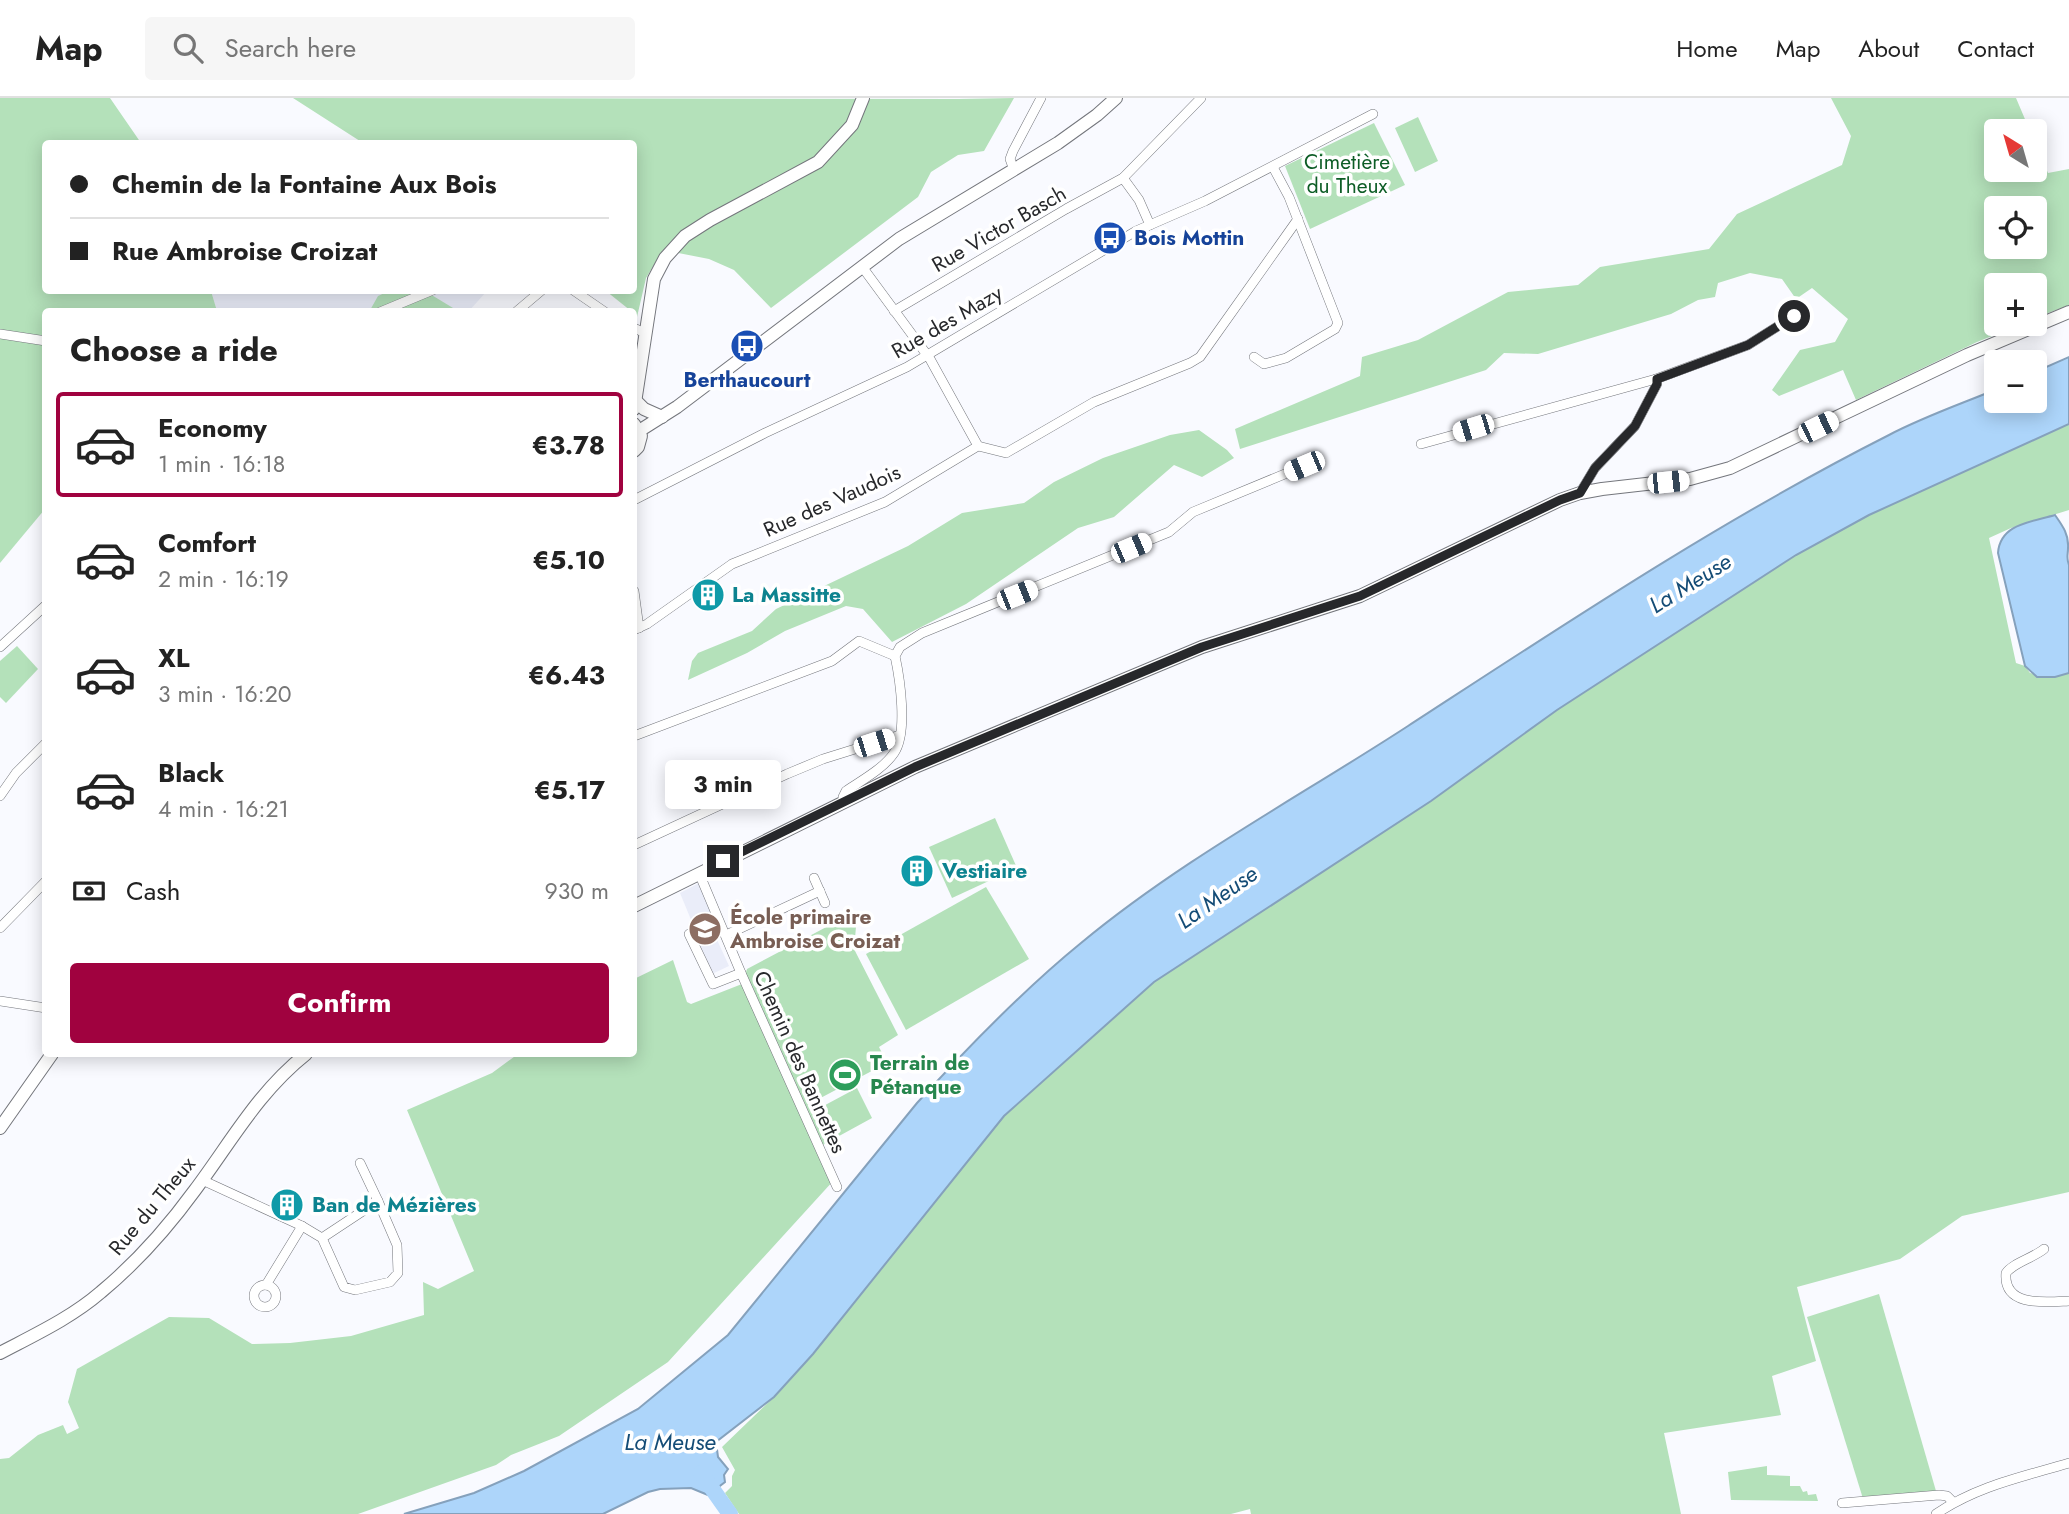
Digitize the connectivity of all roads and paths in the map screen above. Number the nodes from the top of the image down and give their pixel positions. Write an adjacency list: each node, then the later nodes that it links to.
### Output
1 (863, 98): 21 (main road)
2 (1041, 98): 7 (street)
3 (1116, 98): 7 (main road)
4 (1201, 98): 8 (street, Rue Victor Basch)
5 (1373, 114): 6 (street, Rue des Mazy)
6 (1273, 167): 9 (street); 10 (street, Rue des Mazy)
7 (1014, 170): 11 (main road)
8 (1123, 178): 10 (street); 18 (street, Rue Victor Basch)
9 (1298, 219): 25 (street); 32 (street)
10 (1150, 225): 24 (street, Rue des Mazy)
11 (863, 268): 18 (street); 29 (main road)
12 (423, 294): 15 (street)
13 (537, 294): 16 (street)
14 (579, 294): 17 (street)
15 (390, 308)
16 (521, 308)
17 (599, 308)
18 (894, 311): 24 (street)
19 (2069, 312): 34 (main road)
20 (1794, 316): 27 (street)
21 (639, 331): 26 (main road)
22 (0, 334): 23 (street)
23 (42, 340)
24 (928, 356): 32 (street); 35 (street, Rue des Mazy)
25 (1254, 357)
26 (637, 361)
27 (1657, 379): 31 (street); 34 (street)
28 (637, 406): 29 (main road)
29 (662, 417): 30 (main road)
30 (637, 428)
31 (1421, 444)
32 (978, 446): 37 (street, Rue des Vaudois)
33 (1304, 466): 39 (street)
34 (1580, 493): 44 (main road)
35 (637, 498)
36 (42, 609): 38 (street)
37 (637, 628)
38 (0, 647)
39 (895, 656): 40 (street); 41 (street)
40 (900, 734): 44 (street); 45 (street)
41 (637, 735)
42 (42, 747): 43 (street)
43 (0, 796)
44 (845, 801): 46 (main road)
45 (637, 844)
46 (699, 873): 51 (main road); 54 (street, Chemin des Bannettes)
47 (814, 878): 49 (street)
48 (42, 885): 52 (street)
49 (820, 891): 50 (street); 54 (street)
50 (825, 903)
51 (637, 904)
52 (0, 928)
53 (689, 934): 55 (street)
54 (726, 935): 55 (street, Chemin des Bannettes)
55 (741, 973): 63 (street, Chemin des Bannettes)
56 (0, 1001): 57 (street)
57 (42, 1007)
58 (50, 1057): 60 (main road)
59 (303, 1057): 62 (main road, Rue du Theux)
60 (0, 1128)
61 (360, 1163): 64 (street)
62 (202, 1180): 65 (street); 70 (main road, Rue du Theux)
63 (837, 1187)
64 (377, 1201): 66 (street); 66 (street)
65 (302, 1226): 66 (street); 68 (street)
66 (322, 1237)
67 (2044, 1249): 69 (street)
68 (266, 1285)
69 (2069, 1301)
70 (0, 1353)
71 (2069, 1464): 72 (street)
72 (1953, 1502): 73 (street); 74 (street)
73 (1842, 1503)
74 (1936, 1514)

